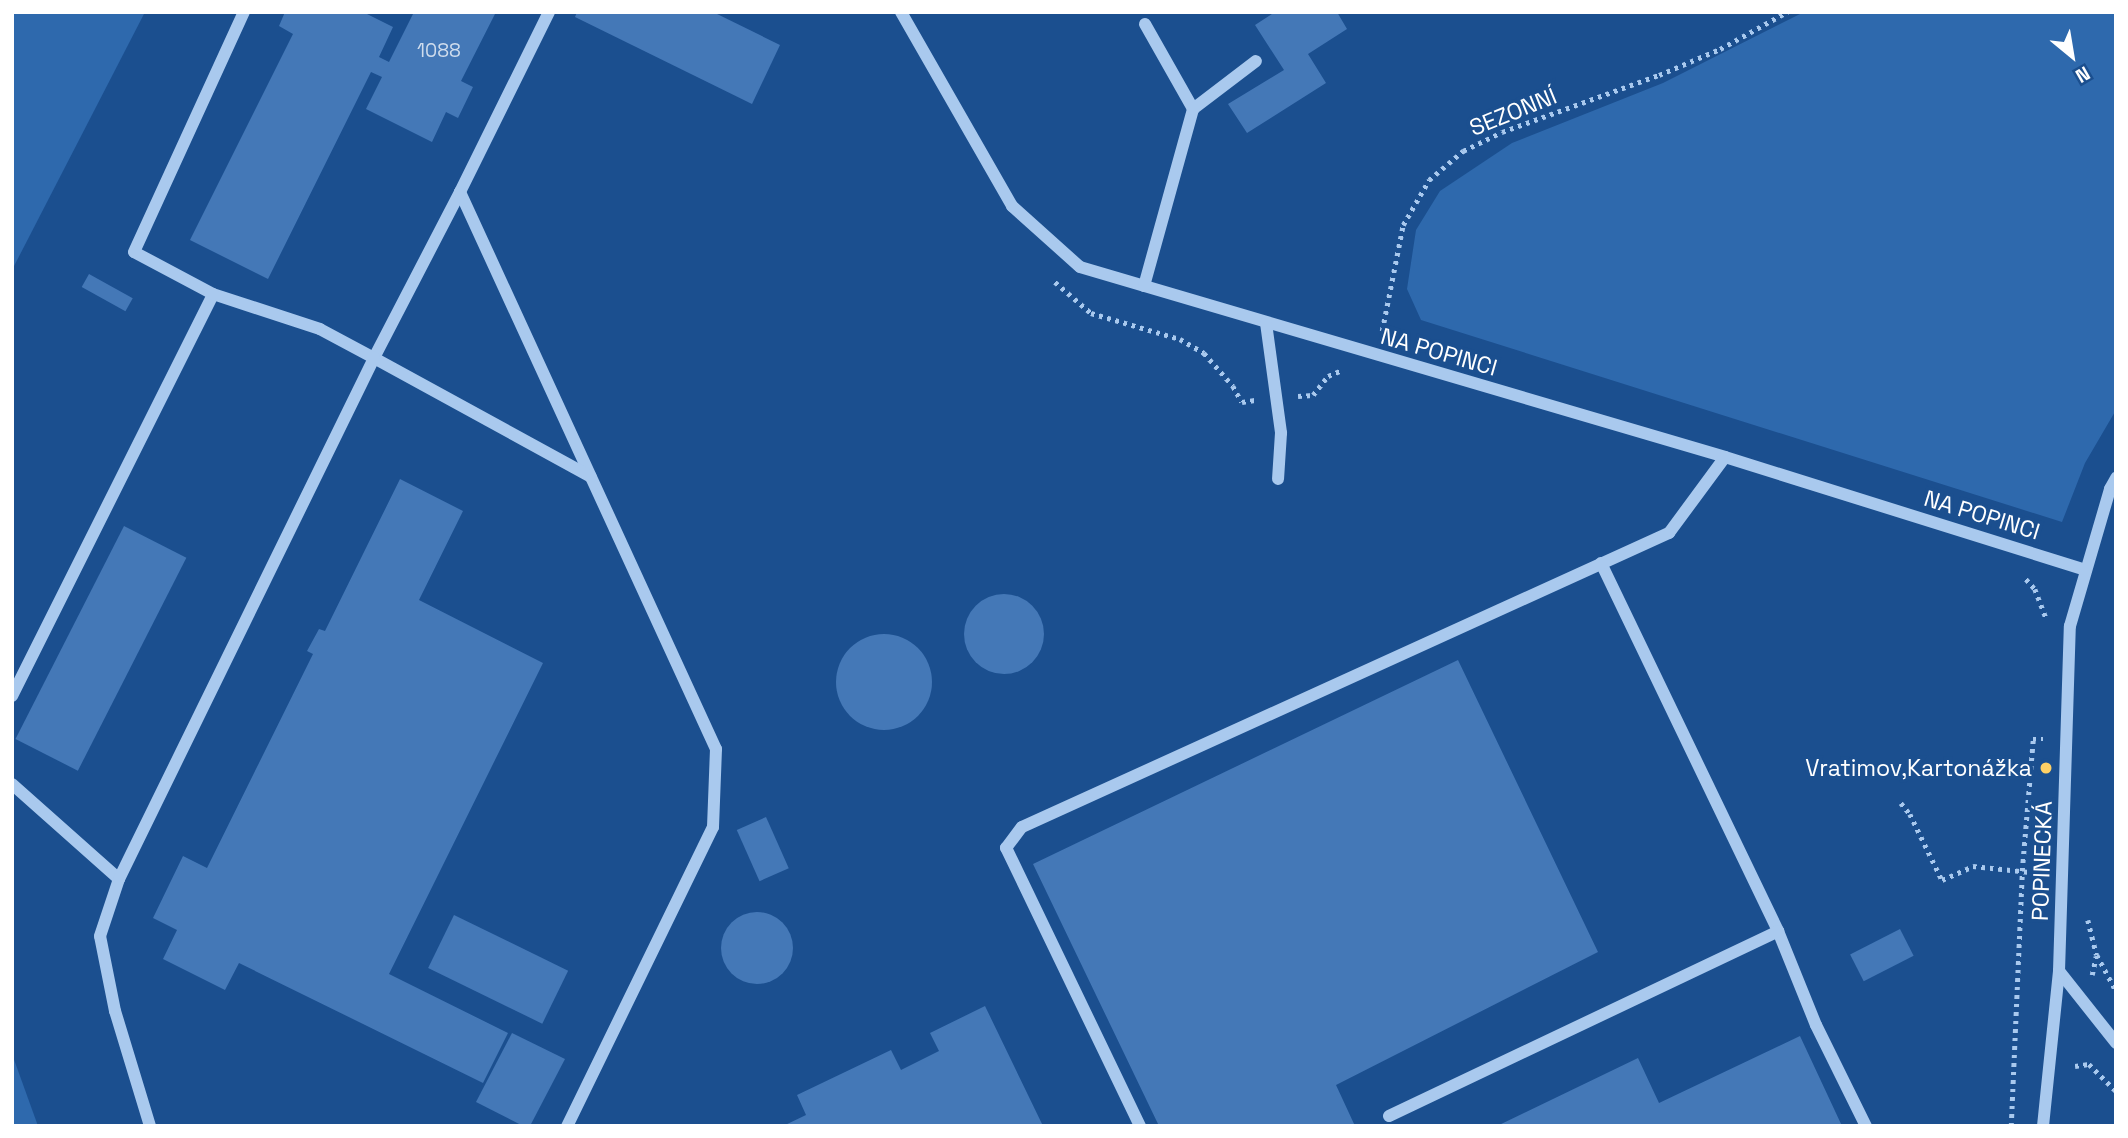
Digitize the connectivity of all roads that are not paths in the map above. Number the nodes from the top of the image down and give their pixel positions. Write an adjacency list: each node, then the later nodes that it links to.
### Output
1 (244, 12): 9 (street)
2 (549, 12): 7 (street)
3 (901, 12): 8 (street, NA POPINCI)
4 (1145, 24): 6 (street)
5 (1256, 61): 6 (street)
6 (1193, 109): 8 (street)
7 (460, 192): 11 (street); 13 (street)
8 (1144, 286): 10 (street, NA POPINCI)
9 (213, 294): 11 (street); 18 (street)
10 (1266, 323): 12 (street, NA POPINCI); 15 (street)
11 (374, 358): 13 (street); 20 (street)
12 (1725, 457): 16 (street); 17 (street, NA POPINCI)
13 (591, 477): 26 (street)
14 (2116, 478): 17 (street, POPINECKÁ)
15 (1278, 479)
16 (1601, 563): 21 (street); 27 (street)
17 (2086, 570): 22 (street, POPINECKÁ)
18 (12, 696)
19 (12, 784): 20 (street)
20 (119, 879): 25 (street)
21 (1778, 930): 24 (street); 28 (street)
22 (2059, 971): 23 (street); 29 (street, POPINECKÁ)
23 (2116, 1043)
24 (1390, 1116)
25 (150, 1126)
26 (567, 1126)
27 (1140, 1126)
28 (1866, 1126)
29 (2043, 1126)

